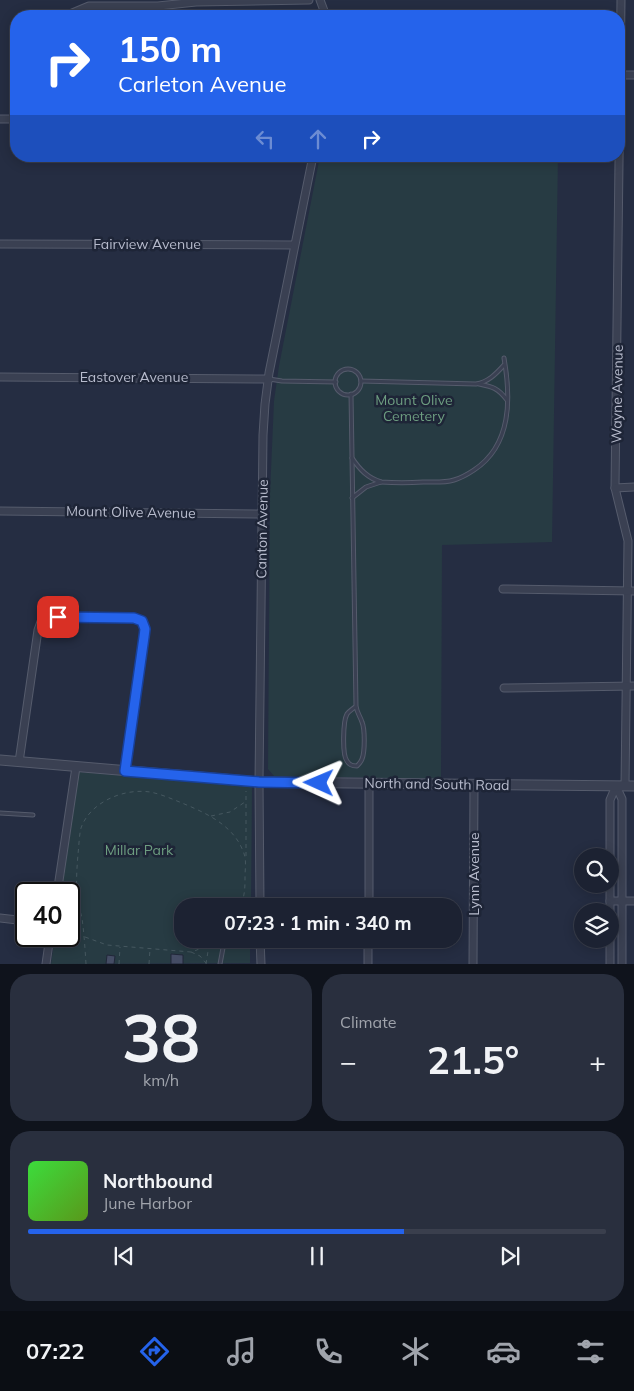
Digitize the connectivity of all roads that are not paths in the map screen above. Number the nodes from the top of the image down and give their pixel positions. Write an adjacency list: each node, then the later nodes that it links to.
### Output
1 (309, 0): 2 (street)
2 (80, 10)
3 (311, 162): 6 (street, Canton Avenue)
4 (619, 162): 18 (street, Wayne Avenue)
5 (0, 244): 6 (street, Fairview Avenue)
6 (294, 245): 10 (street, Canton Avenue)
7 (504, 358): 8 (lane)
8 (505, 365): 13 (lane); 15 (lane)
9 (0, 376): 10 (street, Eastover Avenue)
10 (269, 379): 12 (lane); 22 (street, Canton Avenue)
11 (361, 381): 12 (lane); 13 (lane); 14 (lane)
12 (336, 382): 14 (lane)
13 (476, 384): 15 (lane)
14 (351, 394): 16 (lane)
15 (507, 401): 17 (lane)
16 (352, 458): 17 (lane); 20 (lane)
17 (381, 482): 20 (lane)
18 (615, 488): 19 (street); 24 (street, Wayne Avenue)
19 (634, 488)
20 (352, 498): 28 (lane)
21 (0, 511): 22 (street, Mount Olive Avenue)
22 (262, 514): 33 (street, Canton Avenue)
23 (503, 590): 24 (street)
24 (631, 591): 25 (street, Wayne Avenue)
25 (626, 686): 26 (street); 27 (street); 36 (street, Wayne Avenue)
26 (634, 686)
27 (504, 688)
28 (356, 706): 28 (lane)
29 (0, 760): 30 (street, North and South Road)
30 (19, 762): 31 (street, North and South Road); 32 (street)
31 (76, 767): 32 (street, North and South Road); 40 (street)
32 (125, 771): 33 (street, North and South Road)
33 (259, 782): 34 (street, North and South Road); 42 (street, Canton Avenue)
34 (369, 783): 35 (street, North and South Road); 43 (street)
35 (474, 785): 36 (street, North and South Road); 58 (street, Lynn Avenue)
36 (625, 786): 39 (street, Wayne Avenue); 45 (street, Wayne Avenue)
37 (0, 814): 38 (lane)
38 (33, 815)
39 (610, 848)
40 (58, 882)
41 (610, 893): 44 (street)
42 (260, 898)
43 (369, 898)
44 (610, 901): 45 (street)
45 (623, 901): 46 (street); 60 (street, Wayne Avenue)
46 (634, 901)
47 (0, 918): 48 (street)
48 (15, 920)
49 (48, 947): 54 (street)
50 (224, 948): 55 (lane)
51 (260, 948): 56 (street)
52 (368, 948): 57 (street)
53 (610, 948): 59 (street)
54 (46, 964)
55 (220, 964)
56 (261, 964)
57 (368, 964)
58 (473, 964)
59 (610, 964)
60 (622, 964)

